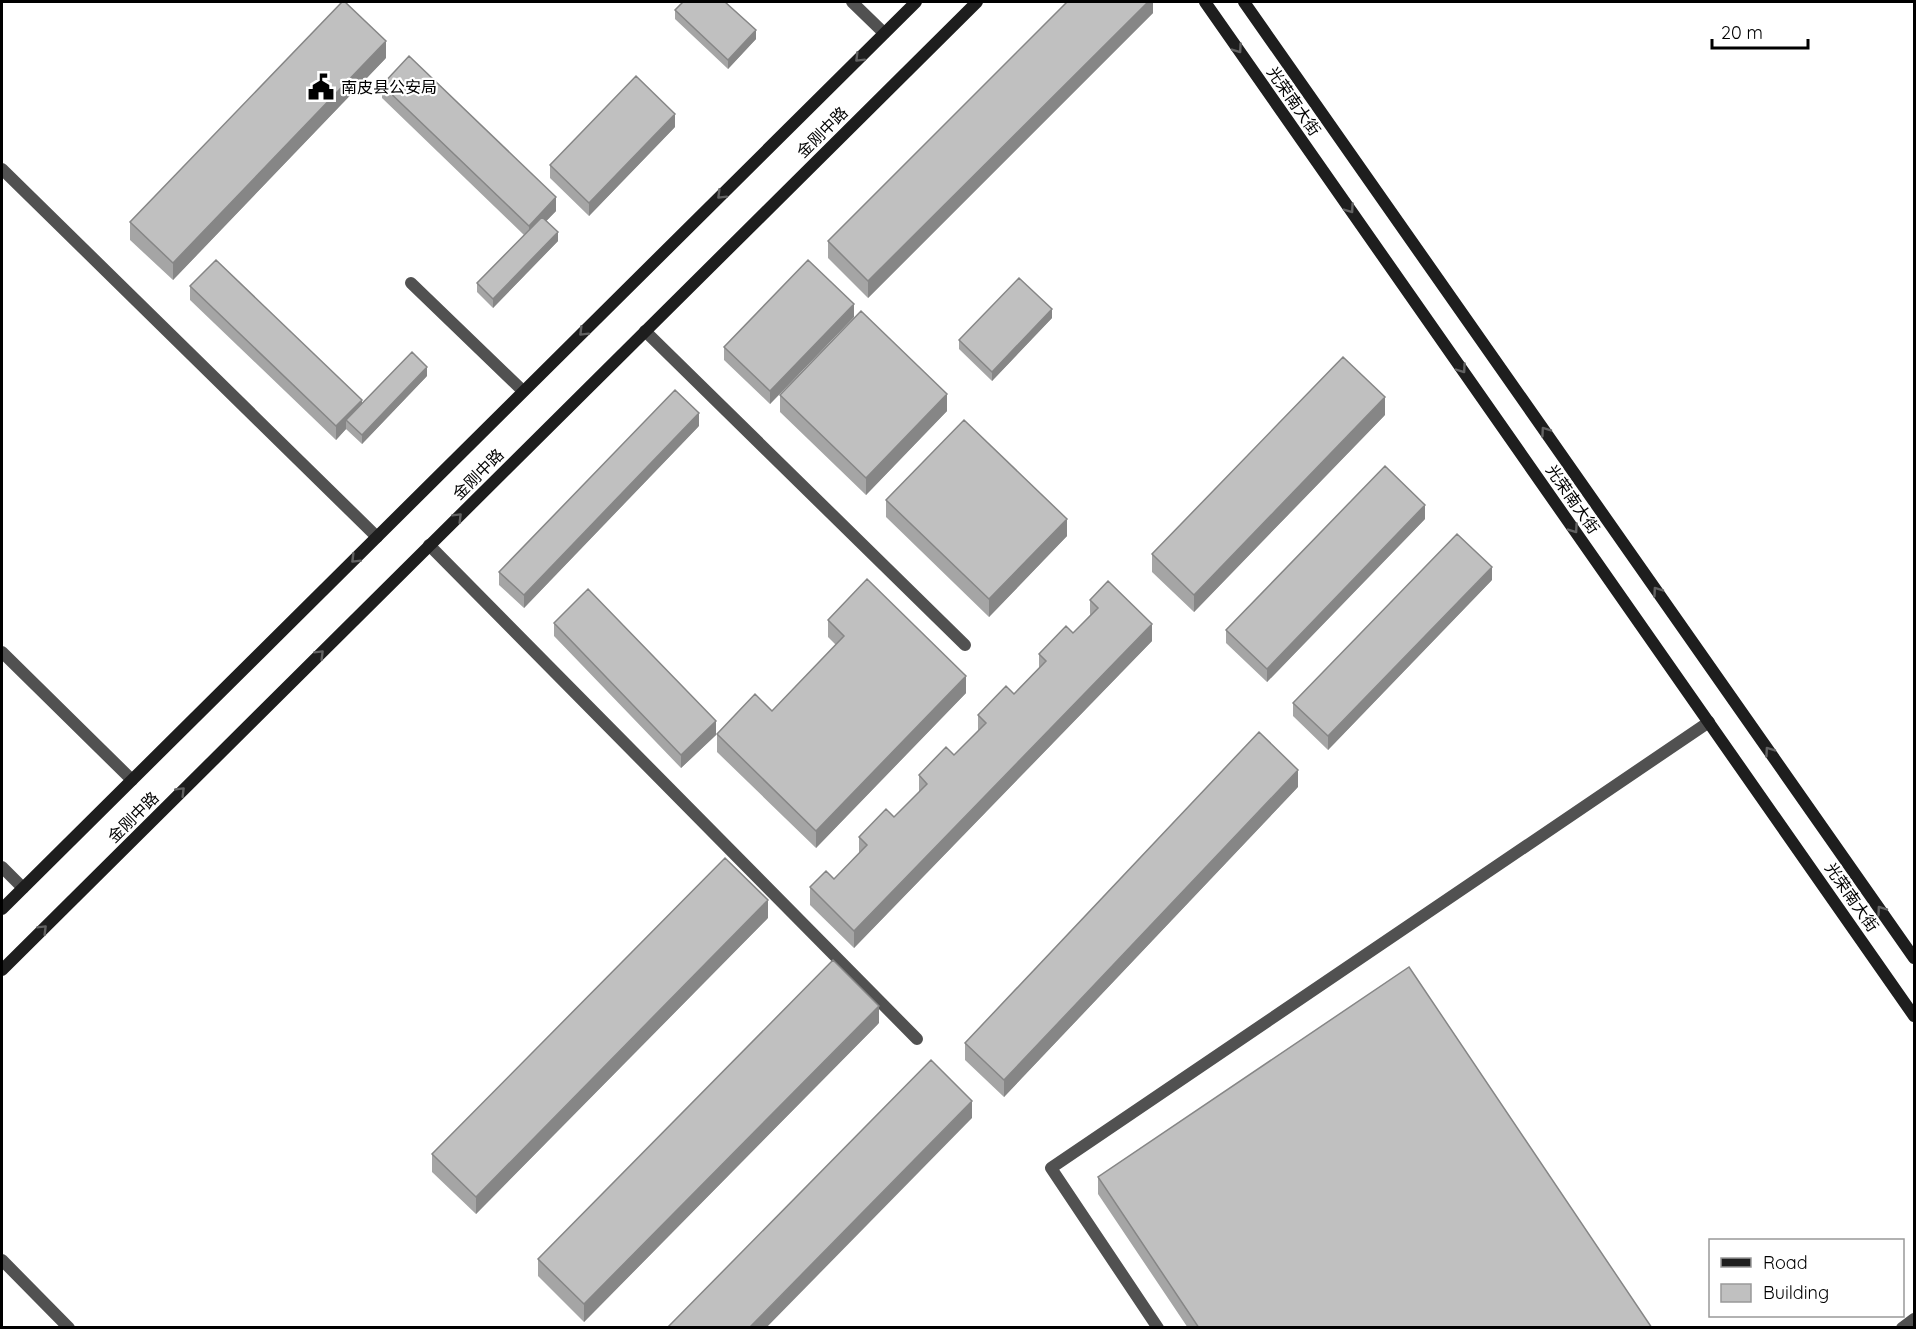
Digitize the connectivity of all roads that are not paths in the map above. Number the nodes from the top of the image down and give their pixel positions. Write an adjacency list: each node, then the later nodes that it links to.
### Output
1 (852, 2): 6 (street)
2 (916, 2): 6 (street, 金刚中路)
3 (977, 2): 9 (street, 金刚中路)
4 (1204, 2): 15 (street, 光荣南大街, one-way to 15)
5 (1244, 2): 20 (street, 光荣南大街, one-way to 5)
6 (884, 33): 10 (street, 金刚中路, one-way to 10)
7 (2, 169): 11 (street)
8 (411, 283): 10 (street)
9 (645, 331): 12 (street, 金刚中路, one-way to 9); 13 (street)
10 (523, 391): 11 (street, 金刚中路)
11 (377, 537): 16 (street, 金刚中路, one-way to 16)
12 (429, 545): 21 (street, 金刚中路, one-way to 12); 23 (street)
13 (965, 645)
14 (2, 652): 16 (street)
15 (1709, 722): 22 (street, 光荣南大街); 27 (street)
16 (132, 780): 18 (street, 金刚中路)
17 (2, 867): 18 (street)
18 (23, 888): 19 (street, 金刚中路)
19 (2, 909)
20 (1914, 958)
21 (2, 970)
22 (1914, 1016)
23 (917, 1039)
24 (2, 1260): 26 (street)
25 (1914, 1319): 28 (street)
26 (69, 1328)
27 (1158, 1328)
28 (1902, 1328)

